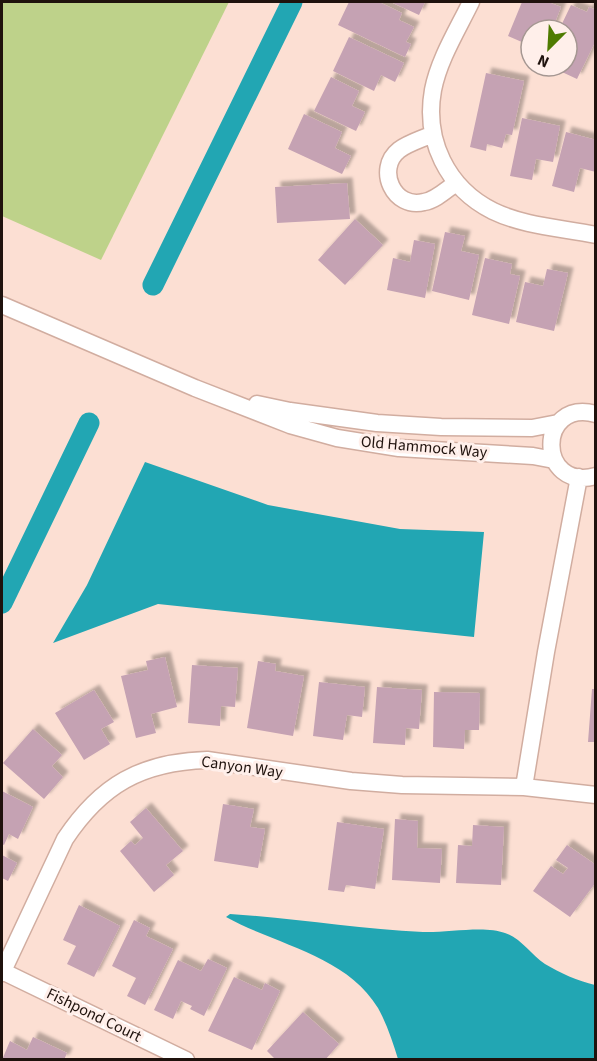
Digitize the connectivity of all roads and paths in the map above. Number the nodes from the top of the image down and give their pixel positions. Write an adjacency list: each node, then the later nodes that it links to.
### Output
1 (471, 2): 2 (street)
2 (433, 134): 3 (street); 3 (street)
3 (456, 183): 4 (street)
4 (596, 235)
5 (2, 305): 6 (street, Old Hammock Way)
6 (195, 388): 8 (street, Old Hammock Way); 9 (street, Old Hammock Way)
7 (595, 411): 8 (street, Old Hammock Way)
8 (558, 423): 9 (street)
9 (554, 460): 10 (street)
10 (587, 476): 11 (street)
11 (524, 787): 12 (street, Canyon Way); 13 (street, Canyon Way)
12 (596, 795)
13 (2, 972): 14 (street, Fishpond Court)
14 (186, 1059)

